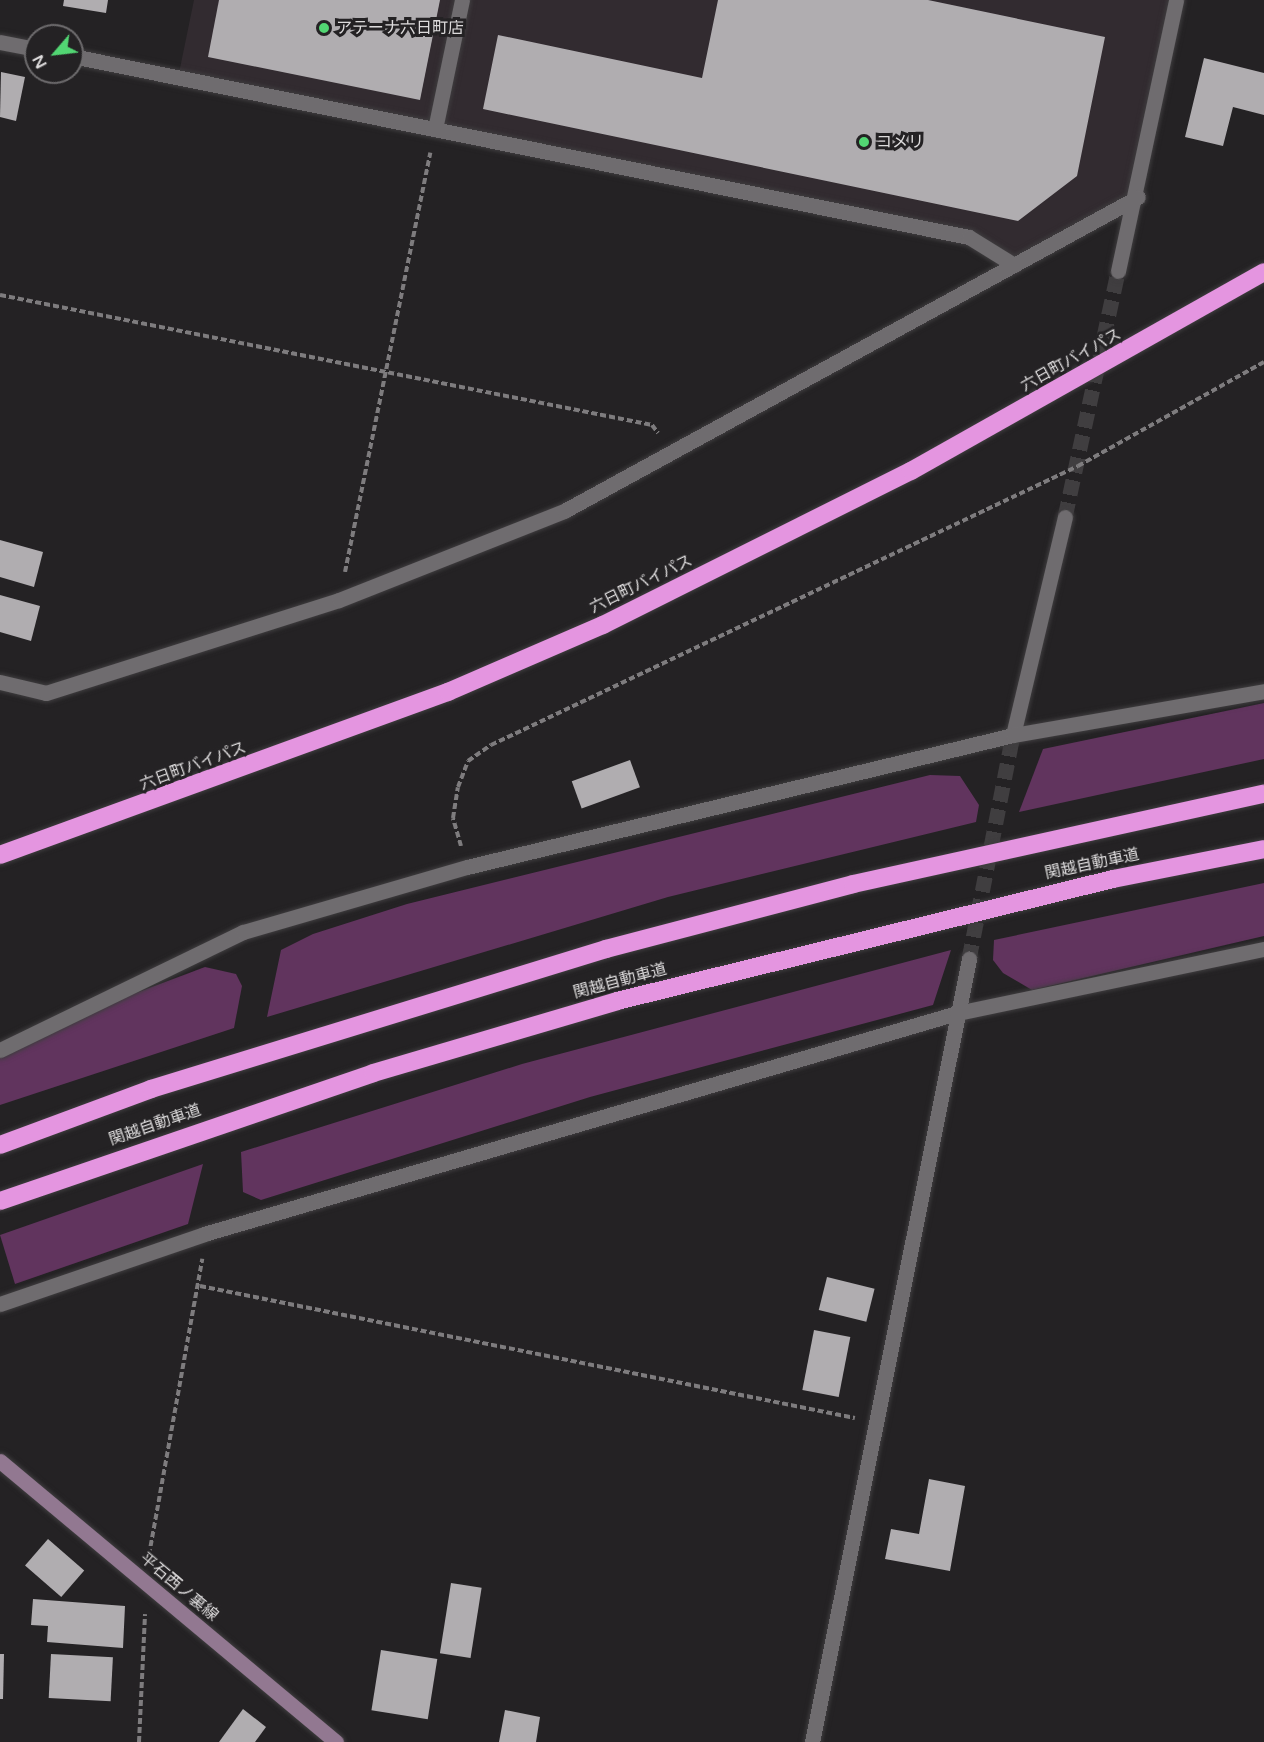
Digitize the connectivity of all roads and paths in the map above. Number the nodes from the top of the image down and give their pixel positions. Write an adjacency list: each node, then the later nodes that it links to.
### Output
1 (462, 0): 6 (street)
2 (1176, 0): 7 (street)
3 (0, 42): 4 (street)
4 (24, 47)
5 (84, 58): 6 (street)
6 (435, 129): 8 (street); 13 (path)
7 (1138, 197): 8 (street); 9 (street)
8 (1014, 265): 14 (street)
9 (1118, 272)
10 (1264, 272): 22 (highway, 六日町バイパス)
11 (0, 295): 13 (path)
12 (1264, 362): 23 (path)
13 (384, 371): 14 (path); 16 (path)
14 (673, 451): 16 (street)
15 (1065, 517): 19 (street)
16 (339, 600): 17 (street)
17 (0, 682)
18 (1264, 691): 19 (street)
19 (1013, 735): 23 (street)
20 (1264, 794): 28 (highway, 関越自動車道)
21 (1264, 849): 29 (highway, 関越自動車道)
22 (0, 855)
23 (467, 867): 27 (street)
24 (1264, 949): 26 (street)
25 (969, 958): 26 (street)
26 (957, 1013): 30 (street); 33 (street)
27 (0, 1050)
28 (0, 1145)
29 (0, 1201)
30 (204, 1234): 31 (path); 32 (street)
31 (200, 1286): 33 (path); 35 (path)
32 (0, 1304)
33 (876, 1423): 38 (street)
34 (0, 1461): 35 (main road, 平石西ノ裏線)
35 (147, 1584): 36 (path); 37 (main road, 平石西ノ裏線)
36 (139, 1742)
37 (336, 1742)
38 (812, 1742)

